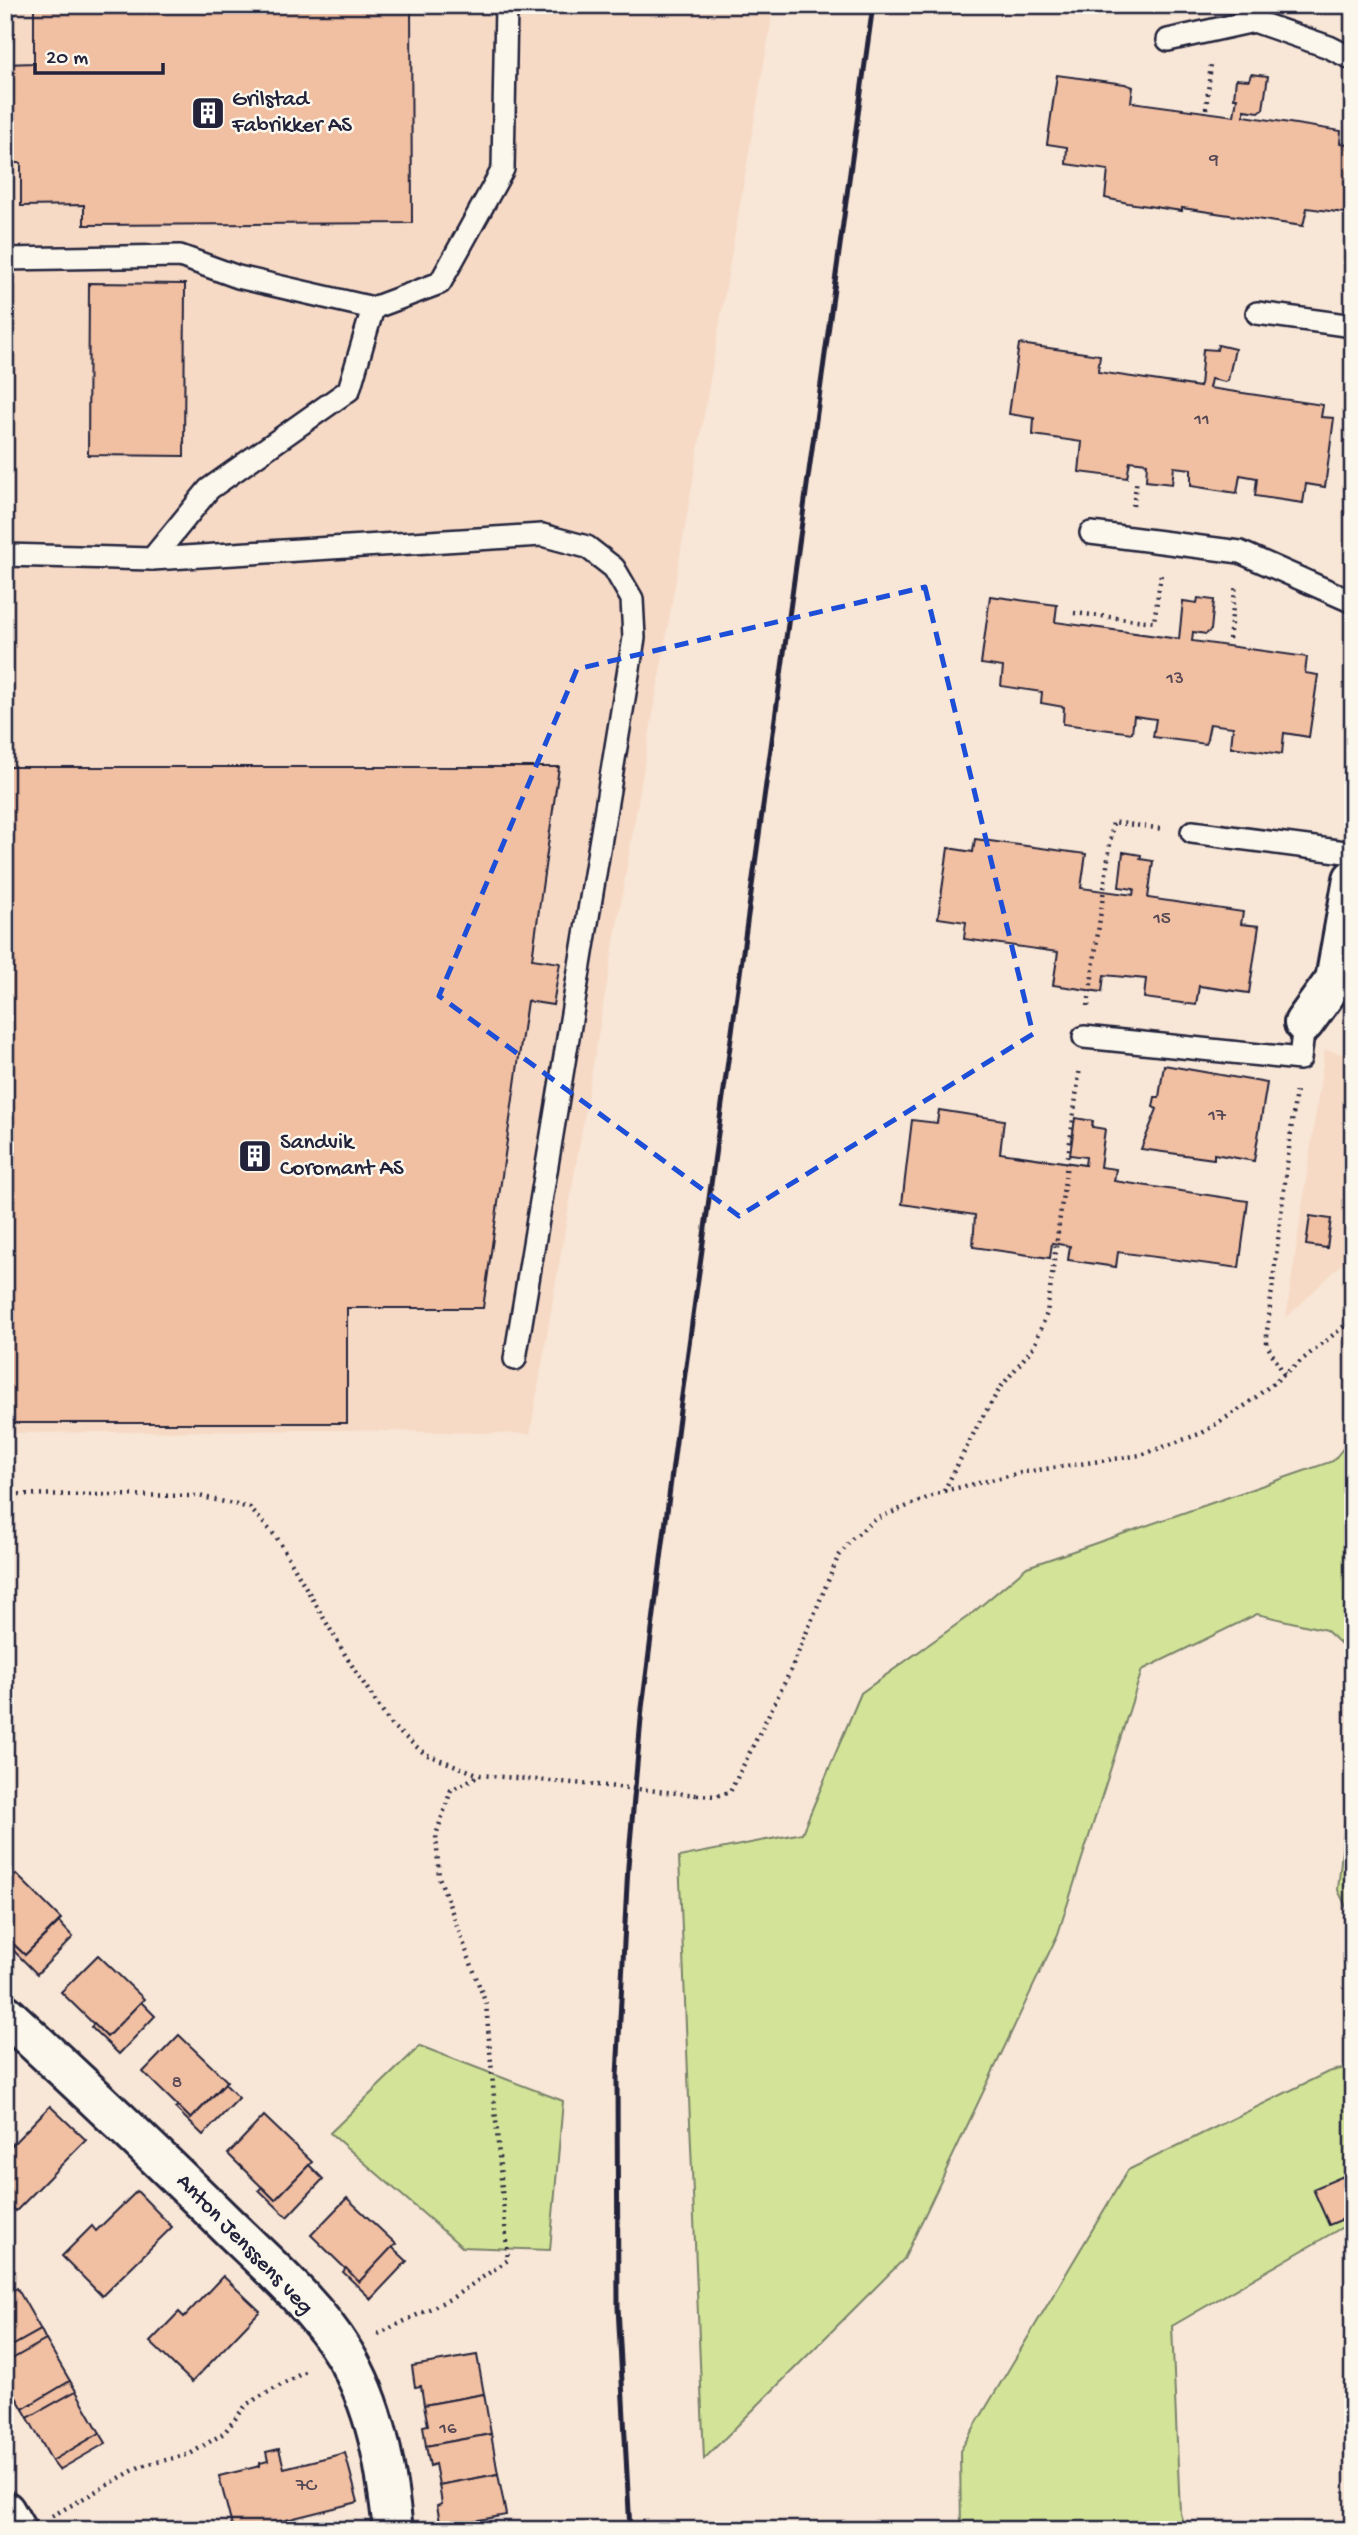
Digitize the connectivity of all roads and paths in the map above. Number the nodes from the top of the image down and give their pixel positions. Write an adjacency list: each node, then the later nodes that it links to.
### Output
1 (506, 5): 7 (lane)
2 (1214, 30): 3 (lane); 4 (lane); 5 (path)
3 (1168, 40)
4 (1353, 59)
5 (1206, 109)
6 (5, 259): 7 (lane)
7 (373, 308): 14 (lane)
8 (1257, 313): 9 (lane)
9 (1353, 326)
10 (1091, 533): 11 (lane)
11 (1165, 542): 12 (lane); 16 (path)
12 (1240, 552): 15 (lane); 17 (path)
13 (5, 555): 14 (lane)
14 (152, 559): 24 (lane)
15 (1353, 602)
16 (1074, 613)
17 (1229, 639)
18 (1192, 832): 19 (lane); 21 (path)
19 (1353, 853)
20 (1353, 879): 22 (street)
21 (1084, 1037): 22 (lane); 26 (path)
22 (1302, 1041): 25 (path)
23 (1353, 1319): 25 (path)
24 (515, 1359)
25 (1284, 1374): 26 (path)
26 (944, 1491): 28 (path, bridge)
27 (5, 1494): 28 (path)
28 (480, 1775): 30 (path)
29 (5, 2014): 30 (street, Anton Jenssens veg)
30 (343, 2352): 32 (path); 33 (street, Anton Jenssens veg)
31 (5, 2511): 32 (street)
32 (33, 2523)
33 (393, 2530)

